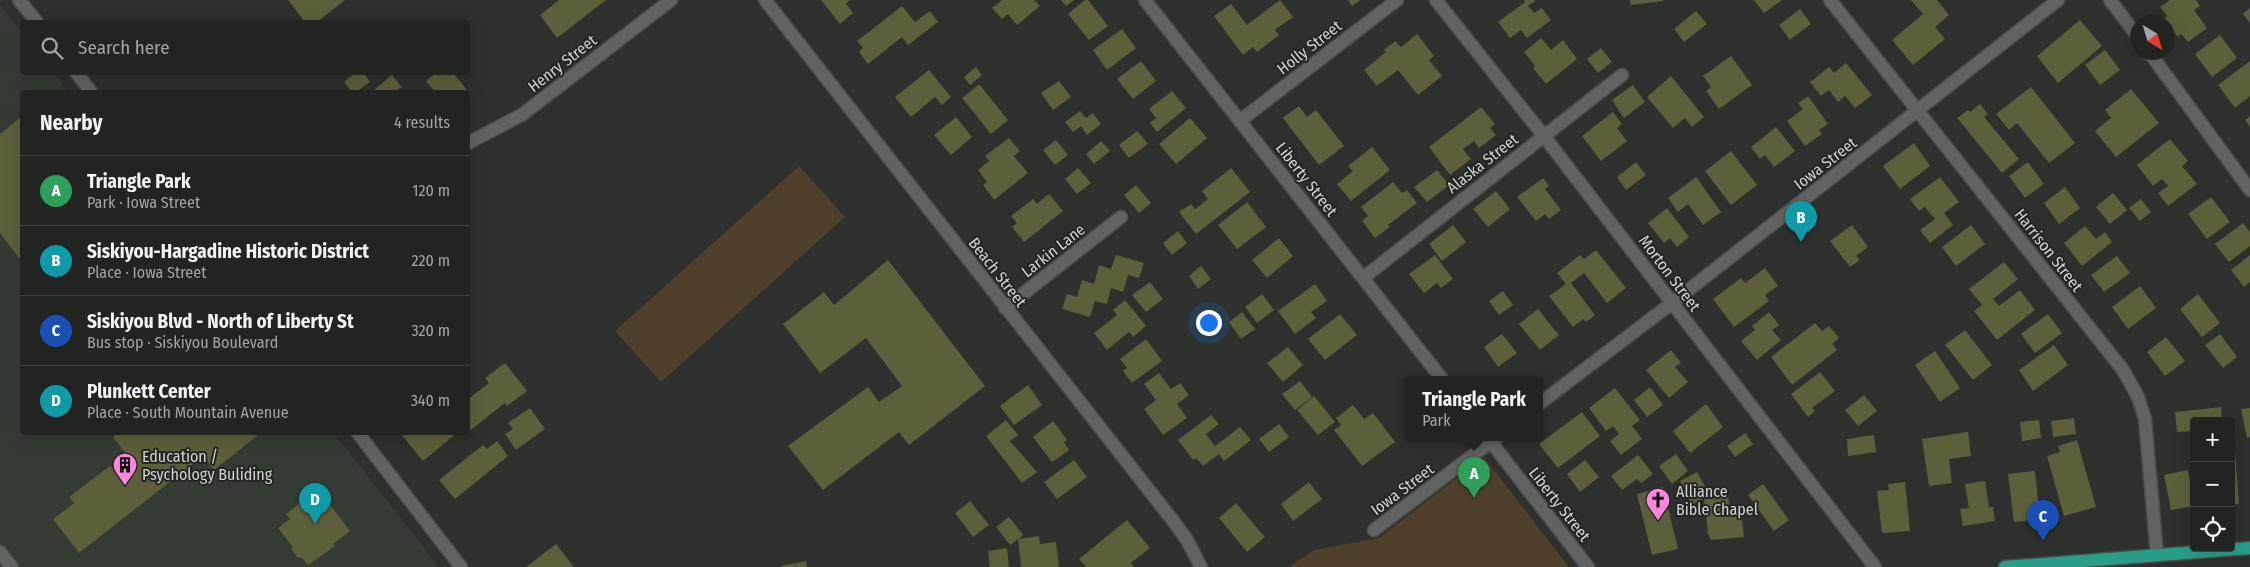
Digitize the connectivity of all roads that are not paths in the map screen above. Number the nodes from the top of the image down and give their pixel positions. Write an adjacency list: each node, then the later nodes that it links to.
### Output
1 (19, 0): 10 (street)
2 (671, 0): 19 (street, Henry Street)
3 (765, 0): 24 (street, Beach Street)
4 (1145, 0): 17 (street, Liberty Street)
5 (1397, 0): 17 (street, Holly Street)
6 (1436, 0): 18 (street, Morton Street)
7 (1830, 0): 16 (street, Harrison Street)
8 (2058, 0): 16 (street, Iowa Street)
9 (2110, 0): 11 (street)
10 (34, 20)
11 (2130, 26)
12 (2155, 60): 20 (street)
13 (78, 75): 15 (street)
14 (1622, 75): 18 (street, Alaska Street)
15 (90, 90)
16 (1918, 111): 23 (street, Iowa Street); 33 (street, Harrison Street)
17 (1241, 120): 22 (street, Liberty Street)
18 (1543, 135): 22 (street, Alaska Street); 23 (street, Morton Street)
19 (470, 142)
20 (2250, 190)
21 (1121, 217): 24 (street, Larkin Lane)
22 (1363, 278): 25 (street, Liberty Street)
23 (1672, 303): 26 (street, Iowa Street); 38 (street, Morton Street)
24 (1005, 308): 36 (street, Beach Street)
25 (1440, 376)
26 (1543, 401)
27 (359, 435): 35 (street)
28 (1488, 441): 30 (street, Iowa Street)
29 (1494, 441): 37 (street, Liberty Street)
30 (1374, 530)
31 (2250, 548): 33 (main road)
32 (0, 552): 34 (street)
33 (2157, 556): 39 (main road)
34 (12, 567)
35 (461, 567)
36 (1201, 567)
37 (1588, 567)
38 (1875, 567)
39 (2005, 567)

